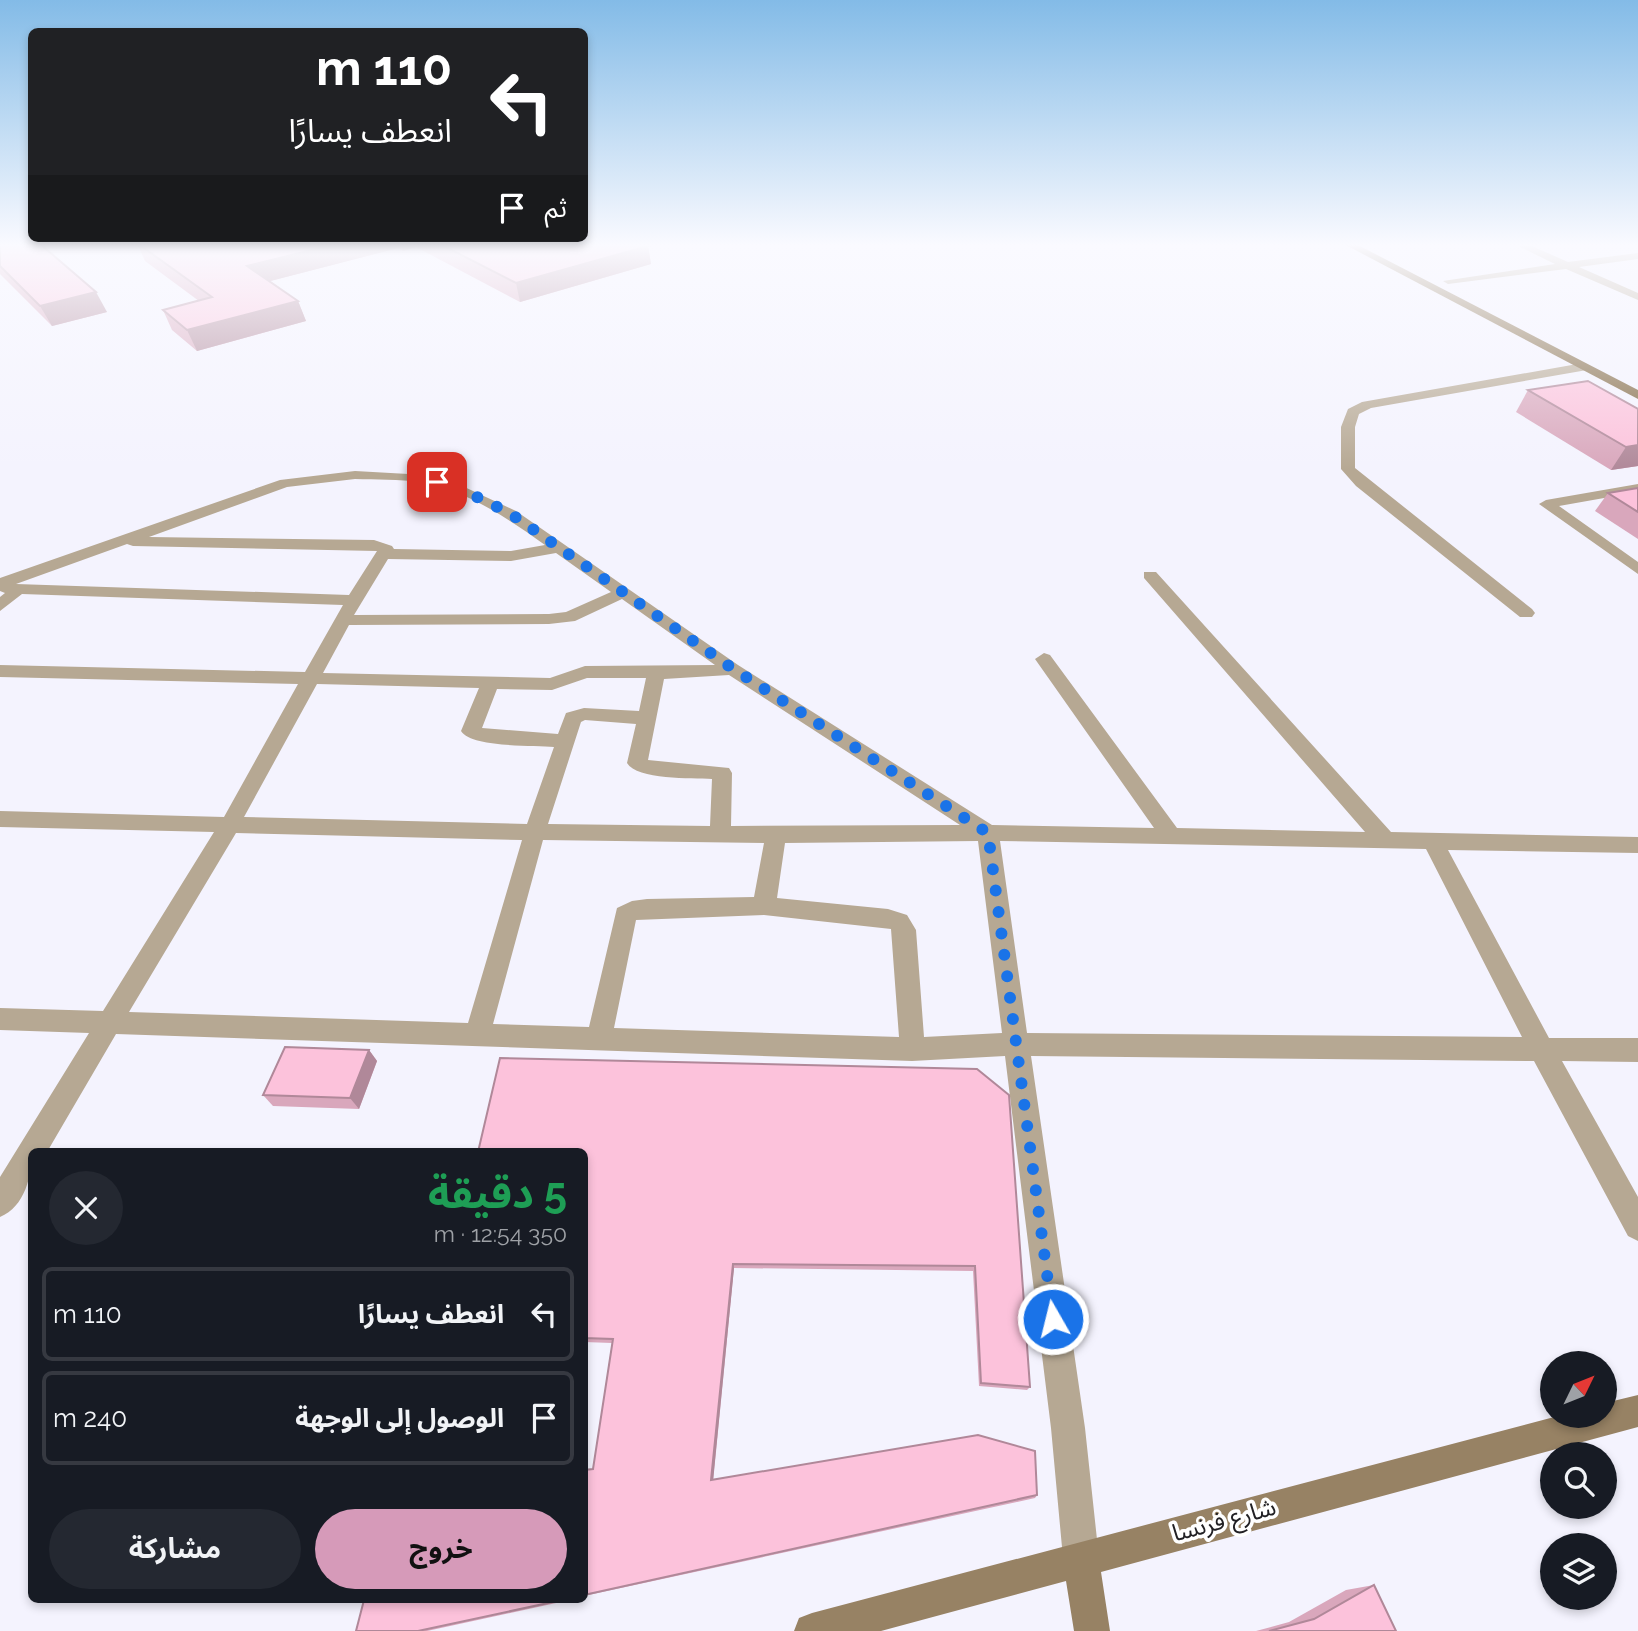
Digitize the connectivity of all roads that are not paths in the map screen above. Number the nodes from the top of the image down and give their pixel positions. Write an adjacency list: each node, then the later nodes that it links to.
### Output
1 (1492, 319): 3 (main road)
2 (1520, 319): 4 (main road)
3 (1583, 367): 5 (main road); 17 (street)
4 (1638, 382)
5 (1638, 395)
6 (1638, 488): 10 (street)
7 (119, 541): 8 (street); 9 (street); 12 (street)
8 (558, 548): 9 (street); 14 (street)
9 (383, 554): 15 (street)
10 (1638, 569)
11 (1150, 575): 34 (street)
12 (0, 586): 13 (street)
13 (18, 589): 15 (street); 16 (street)
14 (624, 592): 18 (street); 20 (street)
15 (354, 600): 18 (street)
16 (0, 606)
17 (1526, 613)
18 (344, 620): 23 (street)
19 (1044, 659): 33 (street)
20 (732, 668): 22 (street); 30 (street)
21 (0, 671): 23 (street)
22 (656, 674): 24 (street); 25 (street)
23 (311, 679): 24 (street); 28 (street)
24 (490, 684): 26 (street)
25 (645, 718): 26 (street); 31 (street)
26 (566, 741): 29 (street)
27 (0, 819): 28 (street)
28 (229, 826): 29 (street); 39 (street)
29 (535, 832): 31 (street); 40 (street)
30 (988, 833): 32 (street); 33 (street); 42 (street)
31 (720, 834): 32 (street)
32 (776, 835): 37 (street)
33 (1171, 836): 34 (street)
34 (1386, 841): 35 (street)
35 (1434, 843): 36 (street); 44 (street)
36 (1638, 845)
37 (764, 906): 41 (street); 43 (street)
38 (0, 1019): 39 (street)
39 (108, 1022): 40 (street); 46 (street)
40 (477, 1036): 41 (street)
41 (599, 1040): 43 (street)
42 (1016, 1044): 43 (street); 44 (street); 51 (street)
43 (912, 1049)
44 (1543, 1049): 45 (street); 49 (street)
45 (1638, 1050)
46 (33, 1148)
47 (28, 1156): 48 (street)
48 (0, 1203)
49 (1638, 1226)
50 (1638, 1411): 51 (street, شارع فرنسا)
51 (1081, 1558): 52 (street, شارع فرنسا); 53 (street)
52 (812, 1631)
53 (1092, 1631)

